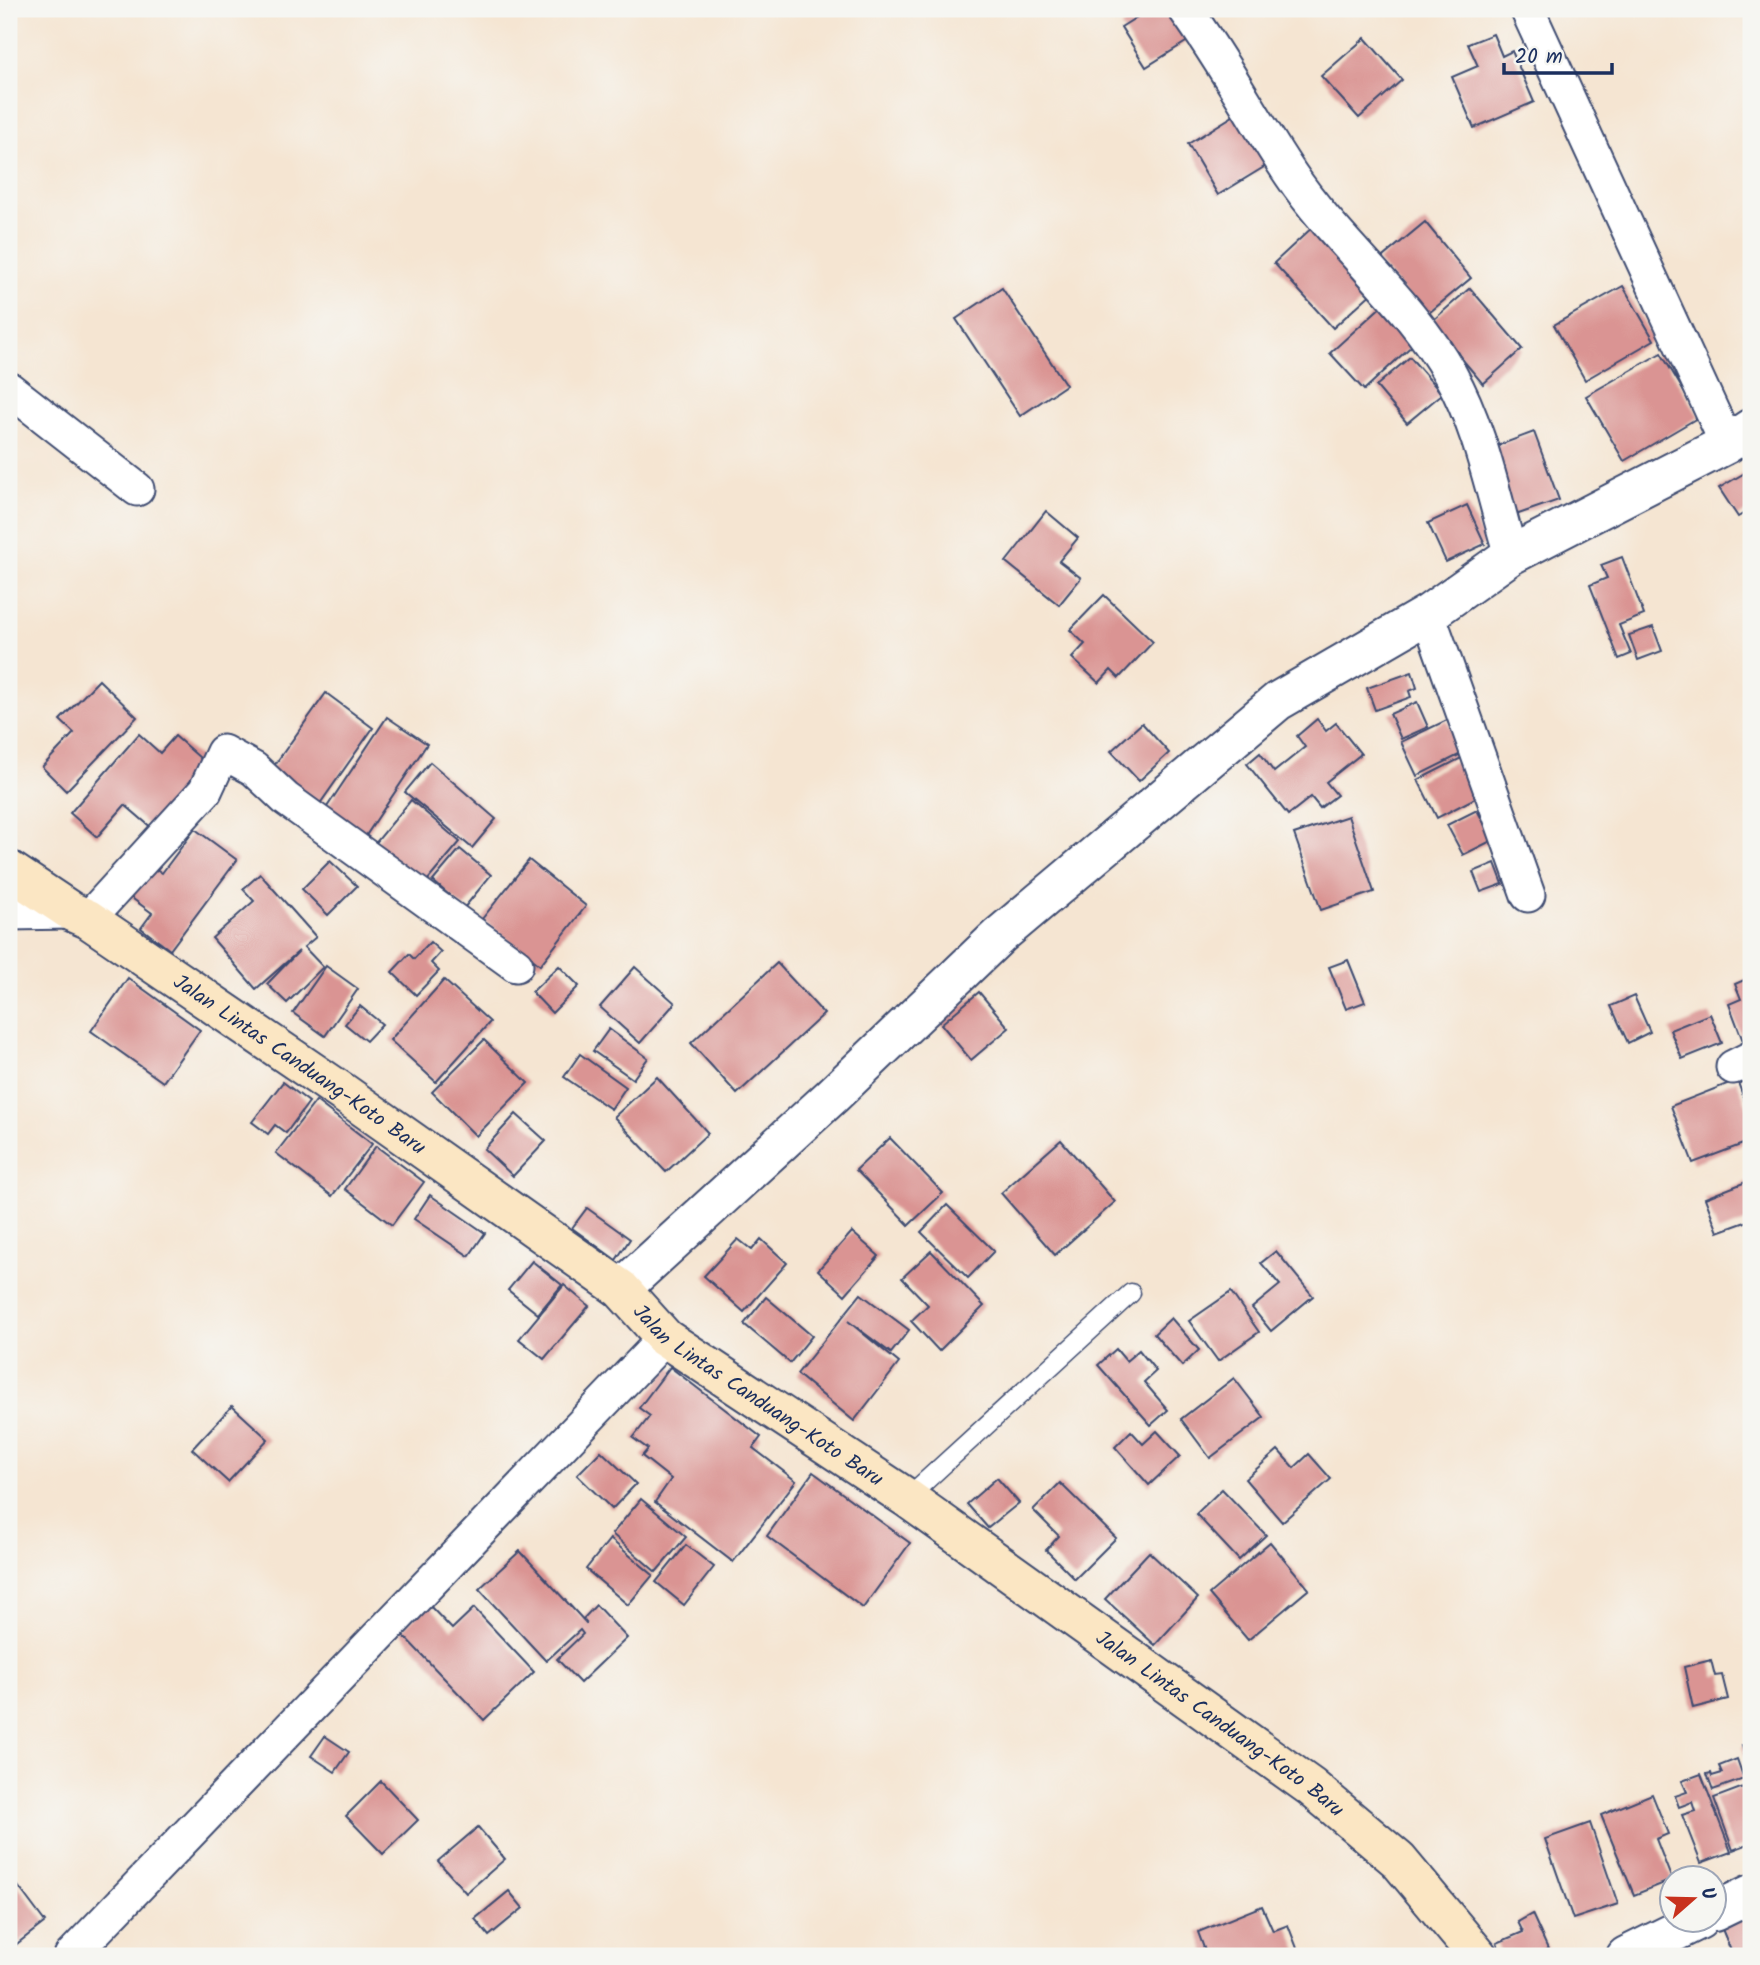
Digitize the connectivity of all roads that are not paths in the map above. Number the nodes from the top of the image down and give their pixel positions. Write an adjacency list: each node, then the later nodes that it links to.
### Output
1 (1185, 9): 6 (street)
2 (1527, 9): 4 (street)
3 (9, 389): 5 (street)
4 (1739, 436): 6 (street)
5 (137, 489)
6 (1511, 555): 7 (street)
7 (1428, 614): 9 (street); 13 (street)
8 (9, 870): 11 (main road, Jalan Lintas Canduang-Koto Baru)
9 (1528, 895)
10 (9, 913): 11 (street)
11 (80, 916): 12 (street); 13 (main road, Jalan Lintas Canduang-Koto Baru)
12 (516, 965)
13 (621, 1289): 15 (main road, Jalan Lintas Canduang-Koto Baru)
14 (1131, 1293): 16 (lane)
15 (665, 1339): 16 (main road, Jalan Lintas Canduang-Koto Baru); 20 (street)
16 (907, 1498): 21 (main road, Jalan Lintas Canduang-Koto Baru)
17 (1751, 1894): 18 (street)
18 (1728, 1905)
19 (1671, 1934): 22 (street)
20 (71, 1956)
21 (1478, 1956)
22 (1626, 1956)

